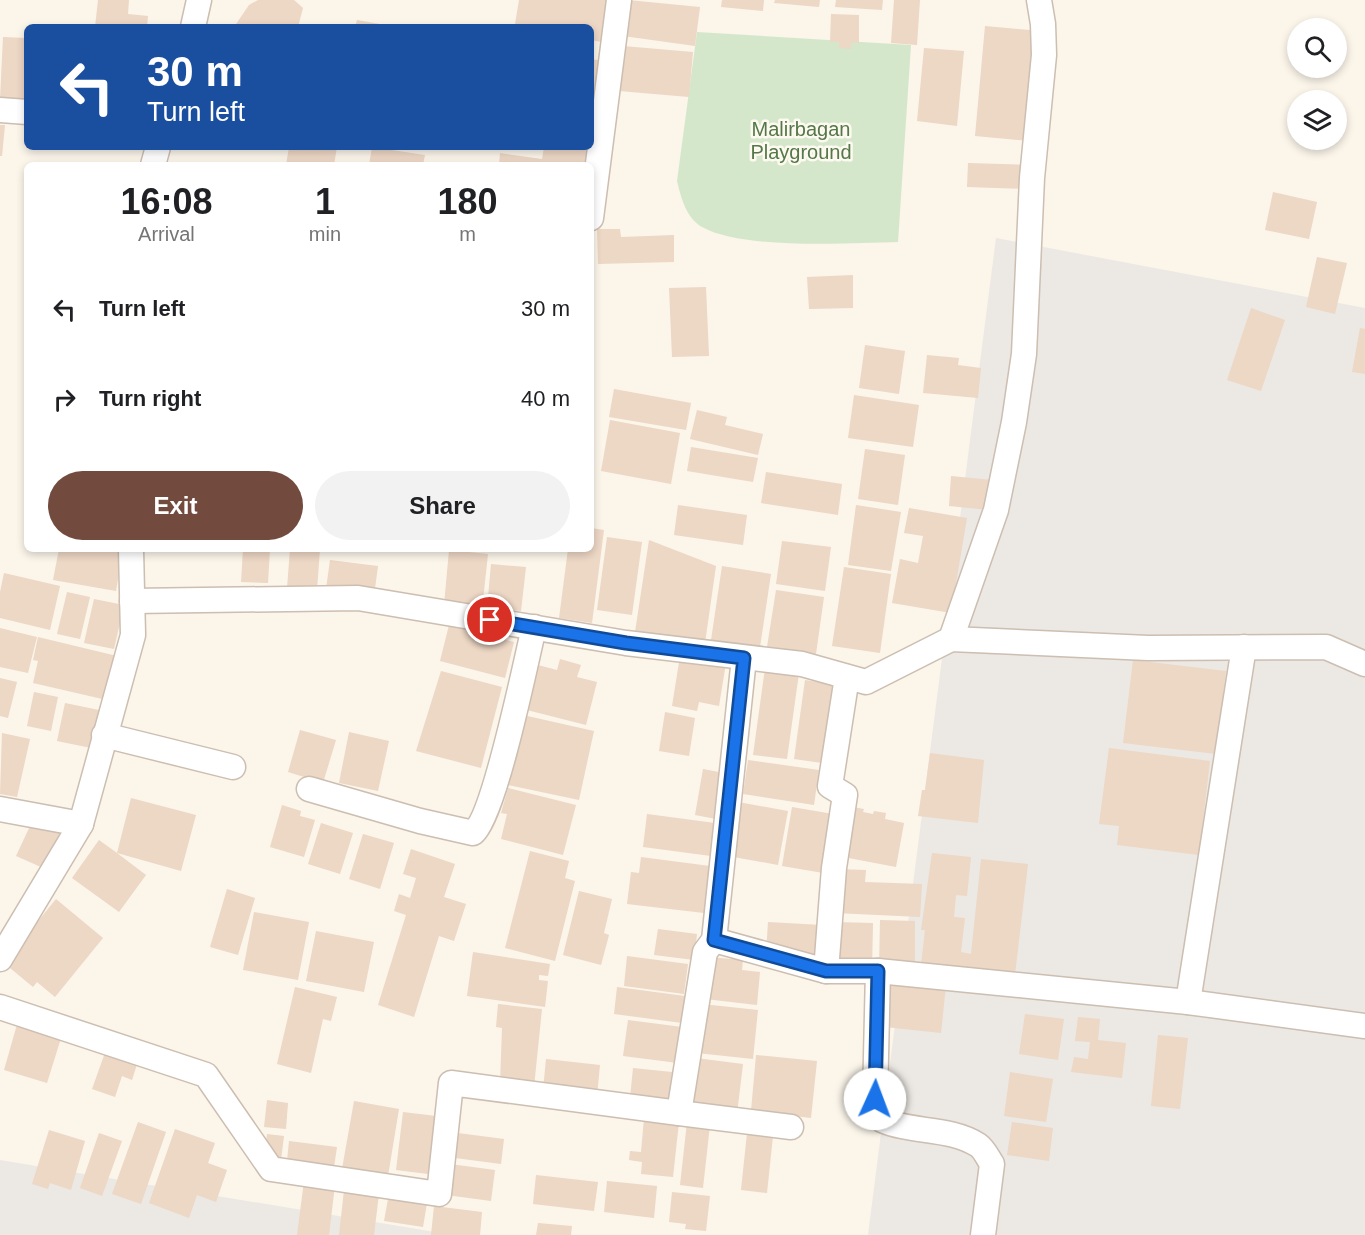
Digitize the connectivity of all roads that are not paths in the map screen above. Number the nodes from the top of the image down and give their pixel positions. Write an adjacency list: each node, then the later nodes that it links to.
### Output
1 (198, 0): 4 (street)
2 (619, 0): 7 (street)
3 (1038, 0): 11 (street)
4 (194, 24)
5 (0, 110): 6 (street)
6 (24, 112)
7 (594, 195)
8 (131, 552): 9 (street)
9 (132, 601): 10 (street); 16 (street)
10 (534, 627): 13 (street); 18 (street)
11 (951, 639): 12 (street); 15 (street)
12 (1244, 647): 14 (street); 25 (street)
13 (744, 658): 15 (street); 21 (street)
14 (1365, 664)
15 (848, 676): 23 (street)
16 (104, 735): 17 (street); 20 (street)
17 (233, 767)
18 (309, 789)
19 (0, 810): 20 (street)
20 (81, 824): 22 (street)
21 (714, 940): 23 (street); 28 (street)
22 (0, 959)
23 (826, 971): 24 (street)
24 (878, 971): 25 (street); 30 (street)
25 (1188, 1002): 27 (street)
26 (0, 1007): 28 (street)
27 (1365, 1026)
28 (679, 1113): 29 (street)
29 (791, 1128)
30 (983, 1235)

